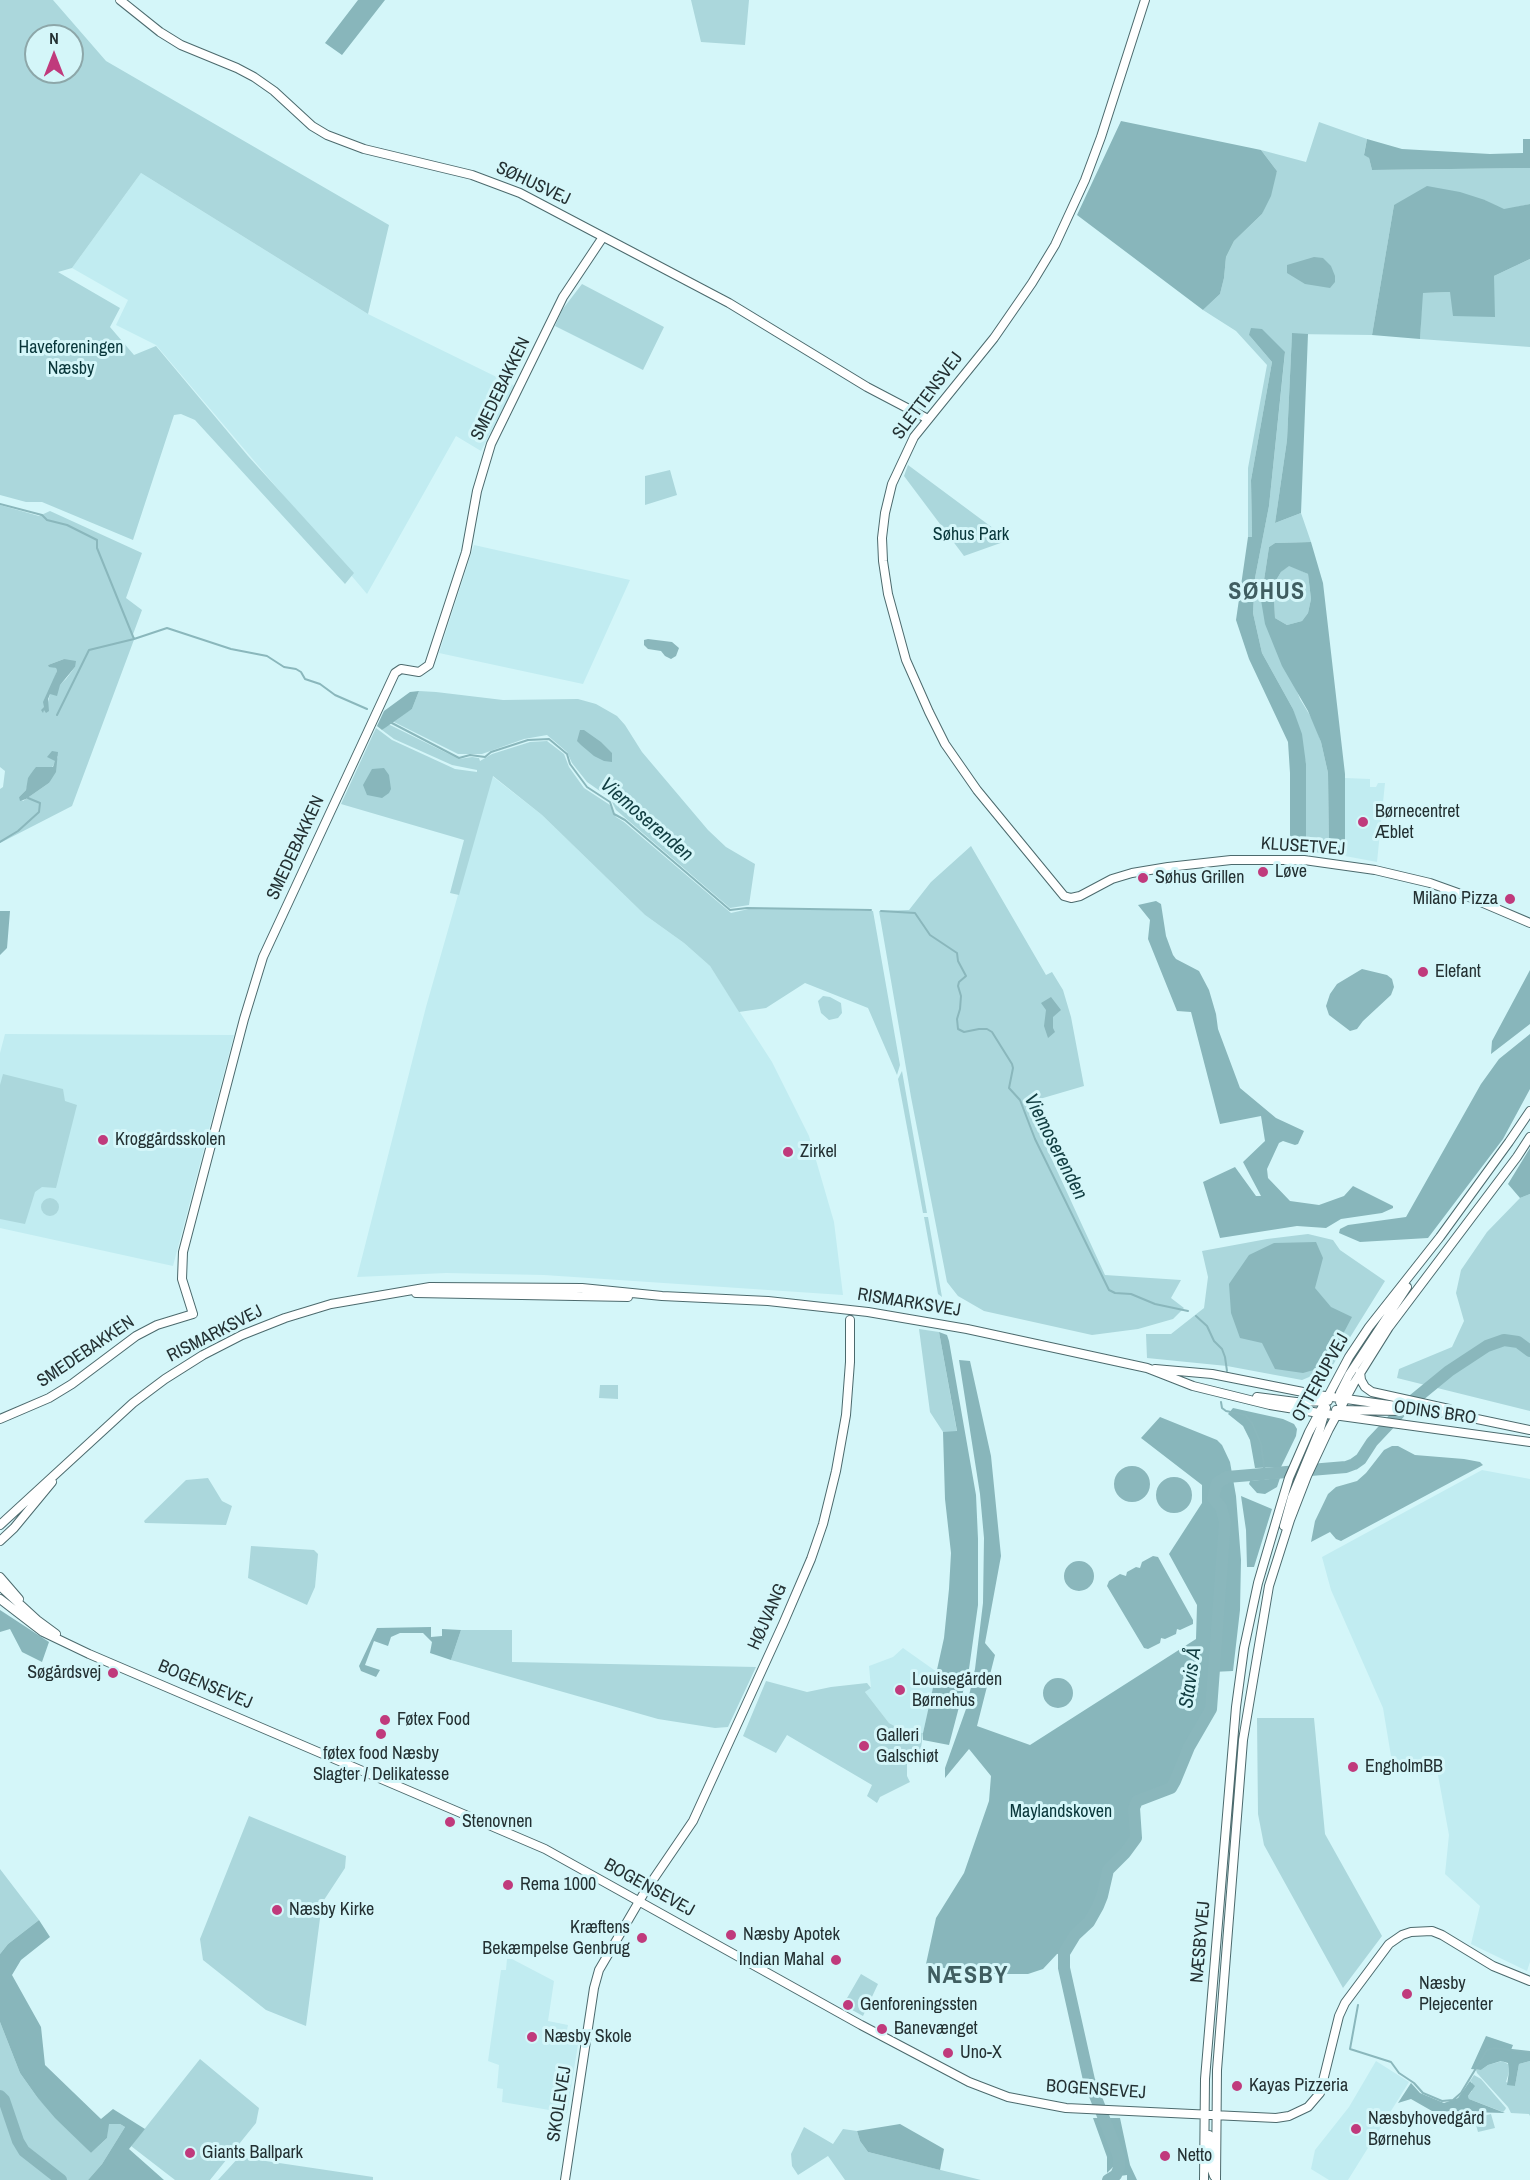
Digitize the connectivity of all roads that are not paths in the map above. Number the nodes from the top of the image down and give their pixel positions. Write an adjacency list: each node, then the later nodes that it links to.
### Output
1 (120, 0): 3 (street, SØHUSVEJ)
2 (1145, 0): 4 (street, SLETTENSVEJ)
3 (603, 237): 4 (street, SØHUSVEJ); 17 (street, SMEDEBAKKEN)
4 (928, 419): 5 (street, SLETTENSVEJ)
5 (1071, 898): 6 (street, KLUSETVEJ)
6 (1530, 923)
7 (1530, 1111): 13 (street, OTTERUPVEJ)
8 (1530, 1137): 11 (street, OTTERUPVEJ)
9 (850, 1320): 36 (street, HØJVANG)
10 (1147, 1368): 12 (street, RISMARKSVEJ); 13 (street, RISMARKSVEJ); 21 (street, RISMARKSVEJ)
11 (1360, 1372): 13 (street, OTTERUPVEJ); 14 (street)
12 (1224, 1394): 13 (street); 16 (street, RISMARKSVEJ)
13 (1336, 1402): 14 (street, ODINS BRO); 16 (street, RISMARKSVEJ); 16 (street, OTTERUPVEJ); 20 (street, ODINS BRO); 22 (street, OTTERUPVEJ)
14 (1395, 1405): 15 (street); 15 (street)
15 (1419, 1408): 18 (street); 18 (street, ODINS BRO)
16 (1321, 1415): 22 (street); 34 (street, OTTERUPVEJ)
17 (0, 1419)
18 (1504, 1424): 19 (street, ODINS BRO)
19 (1530, 1430)
20 (1530, 1442)
21 (69, 1461): 23 (street, RISMARKSVEJ); 27 (street, RISMARKSVEJ)
22 (1309, 1463): 35 (street, OTTERUPVEJ)
23 (44, 1484): 24 (street); 25 (street, RISMARKSVEJ); 26 (street)
24 (0, 1519)
25 (0, 1525)
26 (0, 1533)
27 (0, 1541)
28 (0, 1577): 32 (street)
29 (0, 1586): 32 (street, BOGENSEVEJ)
30 (0, 1594): 32 (street)
31 (0, 1599): 33 (street, BOGENSEVEJ)
32 (37, 1620): 33 (street, BOGENSEVEJ)
33 (71, 1645): 36 (street, BOGENSEVEJ)
34 (1236, 1707): 38 (street, NÆSBYVEJ)
35 (1248, 1709): 40 (street, NÆSBYVEJ)
36 (639, 1901): 39 (street, BOGENSEVEJ); 41 (street, SKOLEVEJ)
37 (1530, 1981): 40 (street, BOGENSEVEJ)
38 (1208, 2056): 39 (street, NÆSBYVEJ); 40 (street)
39 (1204, 2113): 40 (street, BOGENSEVEJ); 42 (street, NÆSBYVEJ); 43 (street)
40 (1217, 2114): 43 (street, NÆSBYVEJ)
41 (565, 2180)
42 (1204, 2180)
43 (1216, 2180)

